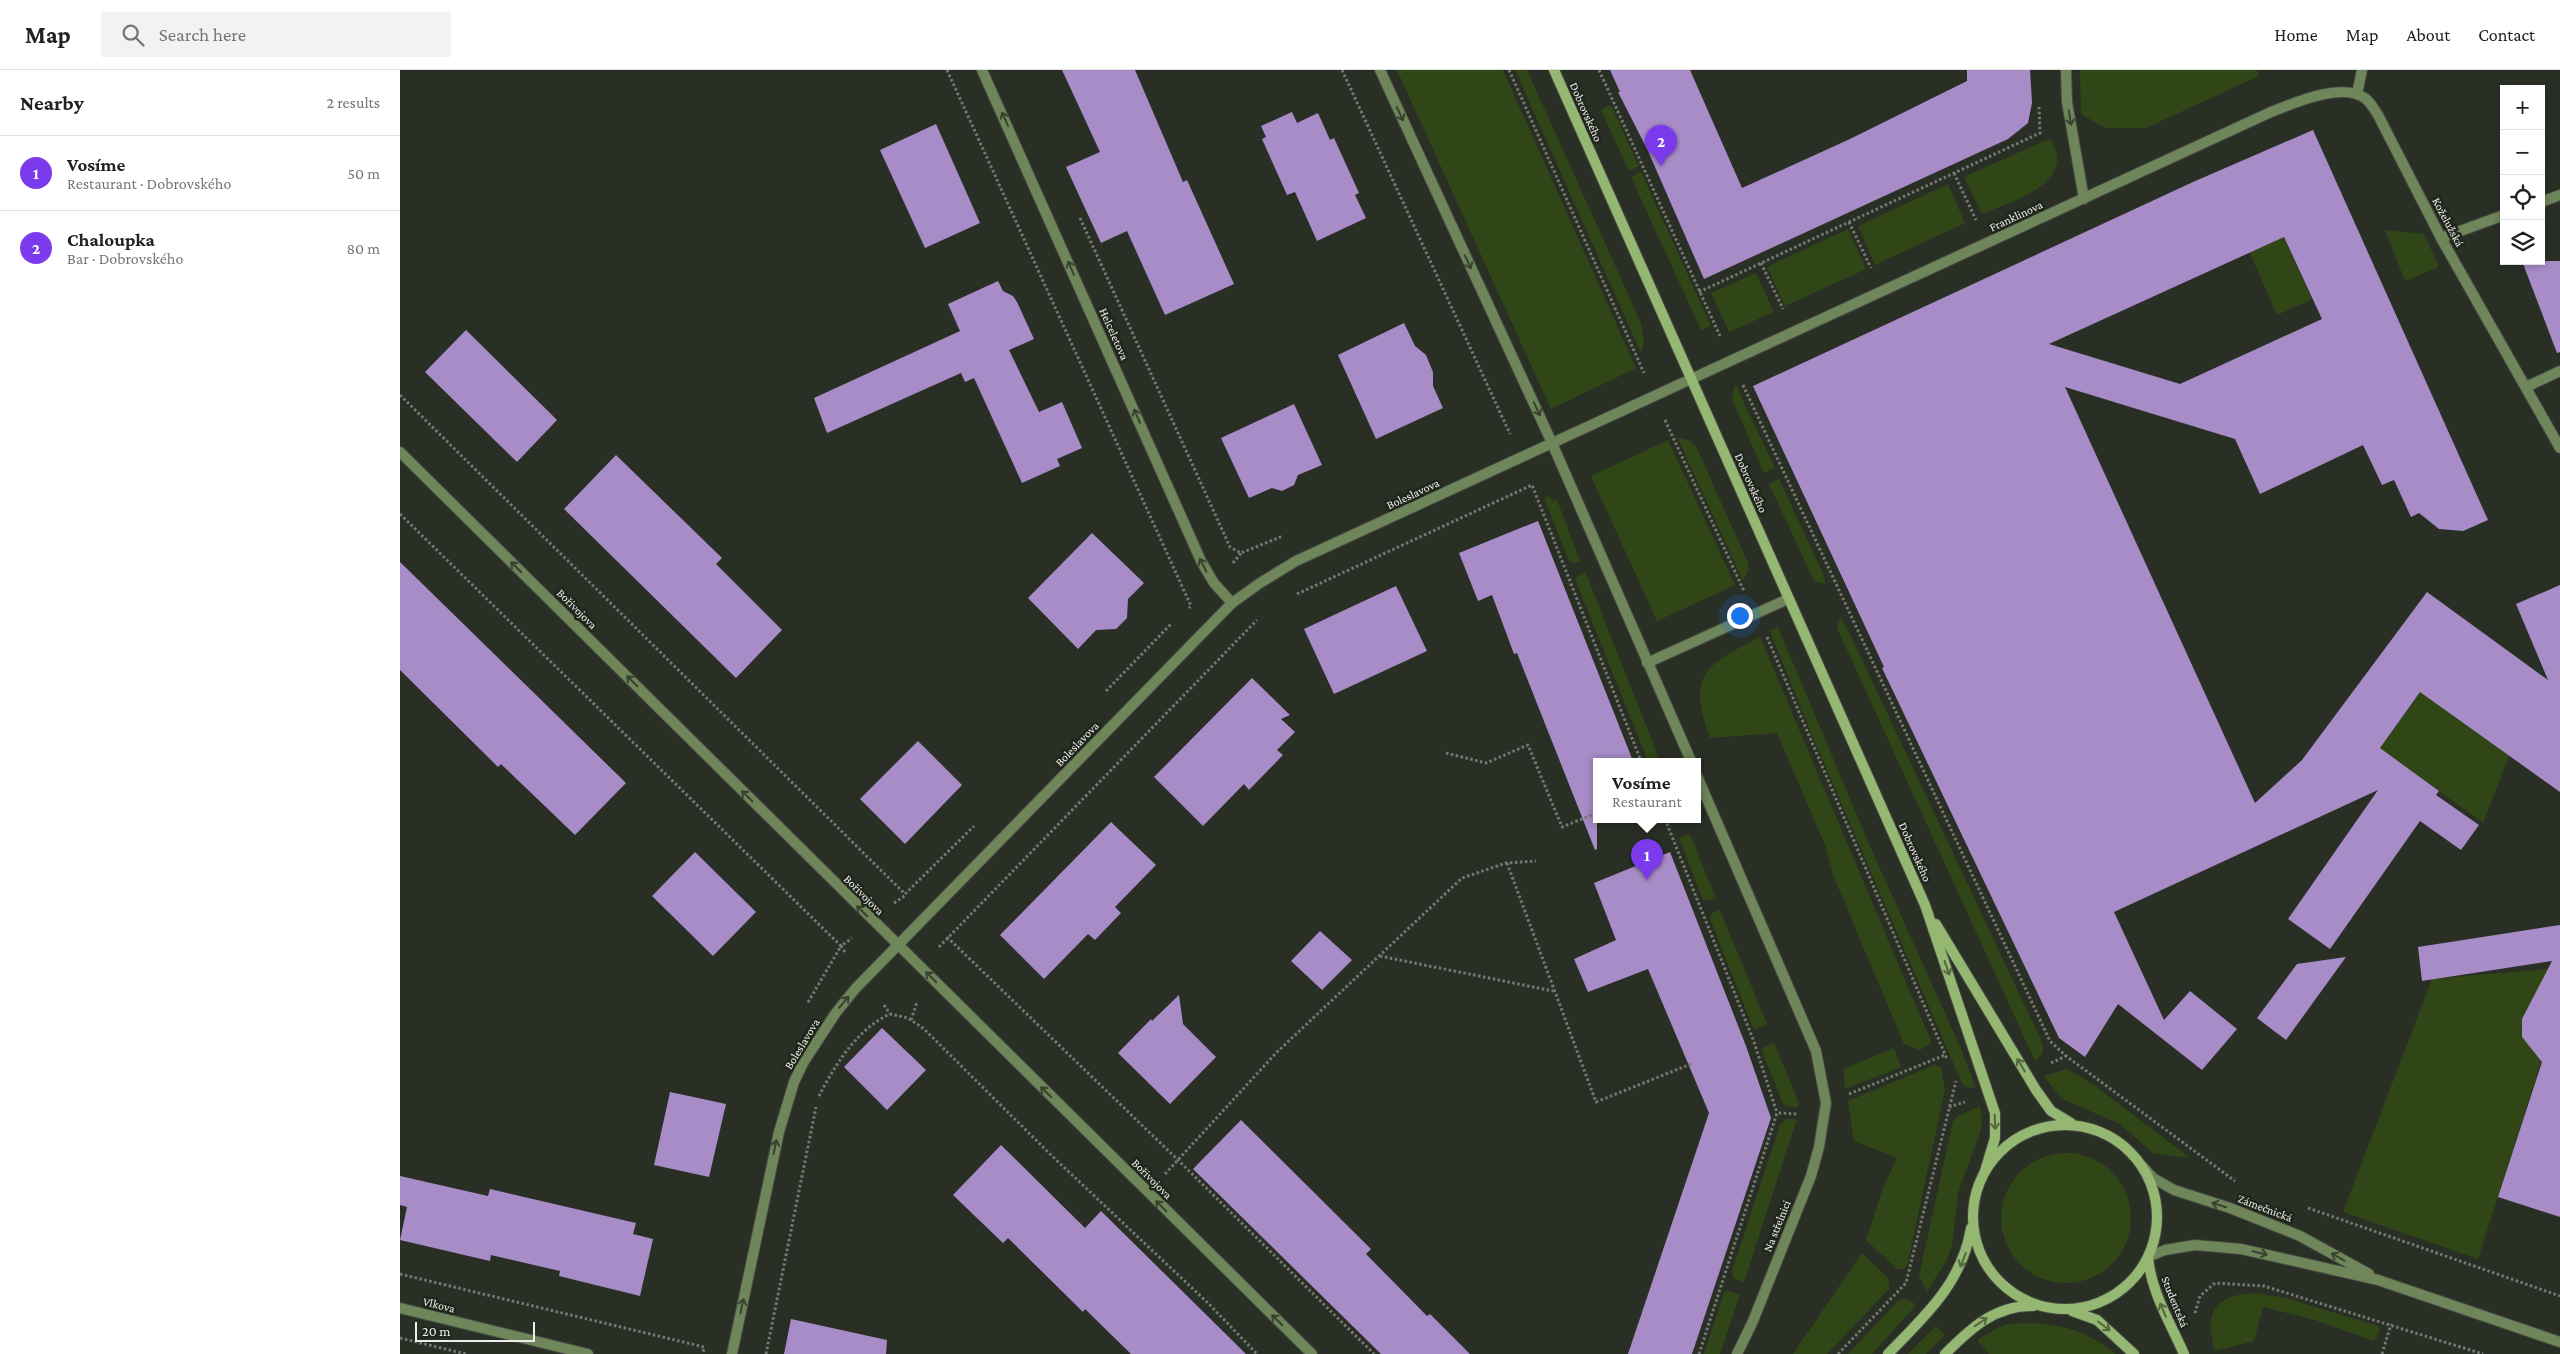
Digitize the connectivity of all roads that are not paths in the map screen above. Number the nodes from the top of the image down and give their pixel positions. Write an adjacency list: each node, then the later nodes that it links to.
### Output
1 (982, 70): 19 (street, Helceletova, one-way to 1)
2 (1380, 70): 15 (street, one-way to 15)
3 (1554, 70): 13 (main road, Dobrovského)
4 (2066, 70): 8 (street, one-way to 8)
5 (2362, 70): 6 (street)
6 (2357, 94): 8 (street, Franklinova); 11 (street, Koželužská)
7 (2560, 195): 9 (street)
8 (2084, 199): 13 (street, Franklinova)
9 (2545, 201)
10 (2500, 216): 11 (street)
11 (2442, 238): 14 (street, Koželužská)
12 (2560, 371): 14 (street)
13 (1692, 379): 15 (street, Boleslavova); 18 (main road, Dobrovského)
14 (2526, 387): 16 (street, Koželužská)
15 (1552, 444): 19 (street, Boleslavova); 20 (street)
16 (2560, 448)
17 (400, 452): 24 (street, Bořivojova, one-way to 17)
18 (1788, 599): 20 (street); 23 (main road, Dobrovského)
19 (1232, 603): 24 (street, Boleslavova)
20 (1647, 663): 21 (street)
21 (1690, 758)
22 (1701, 785): 38 (street, Na střelnici)
23 (1925, 905): 25 (main road, Dobrovského, one-way to 23); 27 (main road, Dobrovského, one-way to 27)
24 (897, 945): 36 (street, Boleslavova, one-way to 24); 37 (street, Bořivojova, one-way to 24)
25 (2076, 1125): 26 (main road); 27 (main road)
26 (2142, 1165): 29 (main road); 30 (street, Zámečnická, one-way to 26)
27 (1985, 1171): 28 (main road)
28 (1973, 1212): 31 (main road); 39 (main road, one-way to 39)
29 (2148, 1257): 30 (street, Zámečnická, one-way to 30); 33 (main road); 42 (main road, Studentská, one-way to 29)
30 (2378, 1280): 34 (street, Zámečnická)
31 (2045, 1307): 33 (main road); 40 (main road, one-way to 31)
32 (400, 1308): 35 (street, Vlkova)
33 (2066, 1310): 41 (main road, one-way to 41)
34 (2560, 1342)
35 (588, 1354)
36 (732, 1354)
37 (1312, 1354)
38 (1737, 1354)
39 (1888, 1354)
40 (1945, 1354)
41 (2134, 1354)
42 (2184, 1354)

